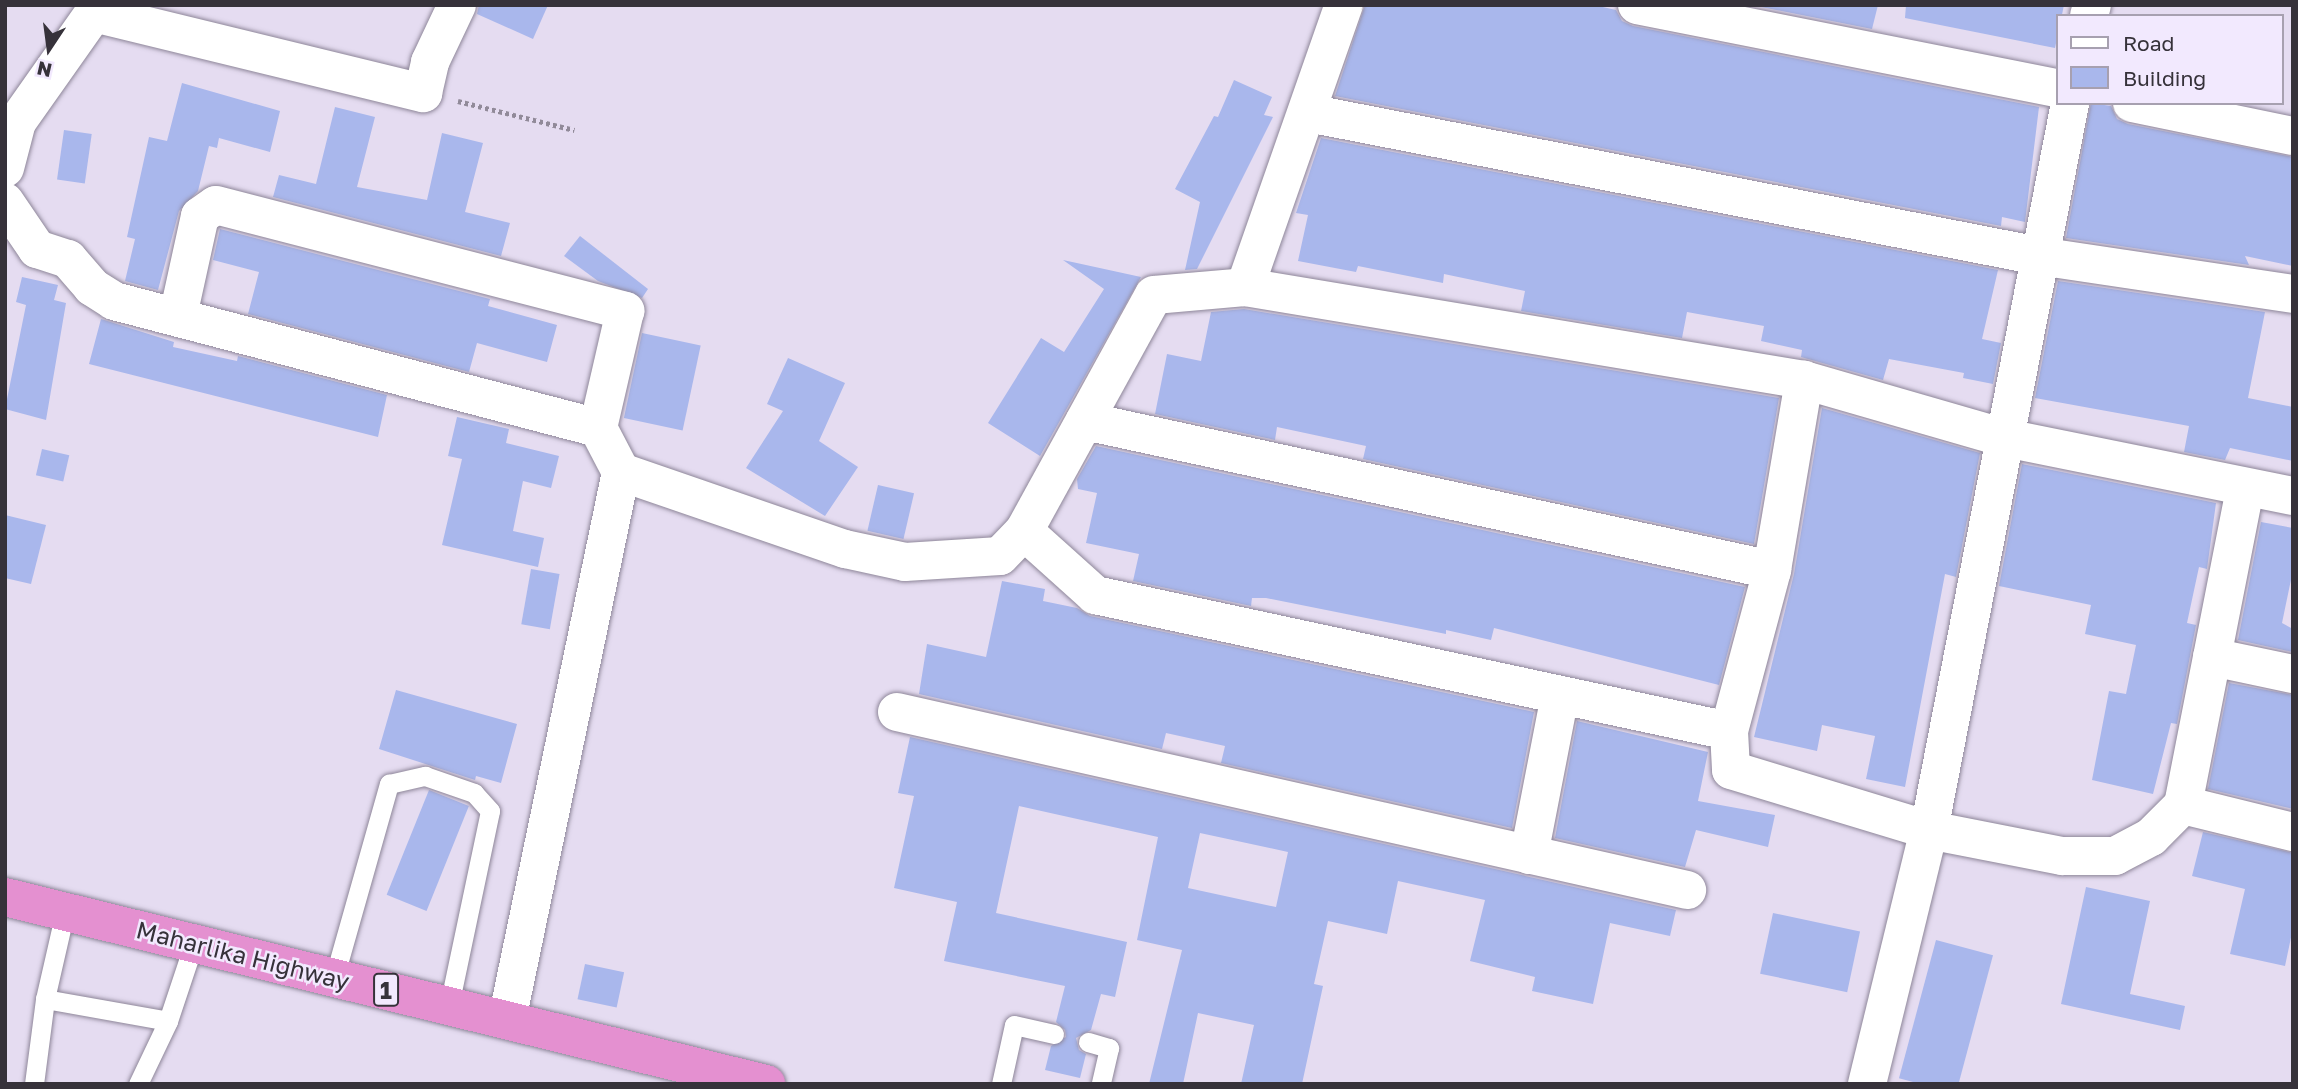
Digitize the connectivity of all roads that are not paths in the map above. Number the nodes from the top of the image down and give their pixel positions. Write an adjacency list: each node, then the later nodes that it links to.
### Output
1 (457, 5): 4 (street)
2 (1344, 5): 8 (street)
3 (1637, 5): 5 (street)
4 (94, 9): 10 (street)
5 (2056, 88)
6 (2070, 105): 12 (street)
7 (2142, 105): 9 (street)
8 (1308, 113): 12 (street); 13 (street)
9 (2293, 136)
10 (5, 168)
11 (5, 202): 15 (street)
12 (2039, 256): 14 (street); 19 (street)
13 (1245, 287): 16 (street); 17 (street)
14 (2293, 294)
15 (178, 316): 18 (street); 18 (street)
16 (1804, 380): 19 (street); 24 (street)
17 (1085, 421): 23 (street); 24 (street)
18 (598, 428): 20 (street)
19 (2006, 438): 21 (street); 31 (street)
20 (621, 472): 23 (street); 41 (street)
21 (2245, 488): 22 (street); 25 (street)
22 (2293, 496)
23 (1024, 531): 27 (street)
24 (1772, 570): 29 (street)
25 (2212, 657): 26 (street); 30 (street)
26 (2293, 674)
27 (1560, 695): 29 (street); 33 (street)
28 (897, 712): 33 (street)
29 (1729, 731): 31 (street)
30 (2183, 806): 31 (street); 32 (street)
31 (1929, 830): 50 (street)
32 (2293, 832)
33 (1530, 855): 34 (street)
34 (1687, 890)
35 (5, 897): 36 (highway, Maharlika Highway / 1)
36 (65, 912): 37 (highway, Maharlika Highway / 1); 39 (lane)
37 (194, 943): 38 (highway, Maharlika Highway / 1); 42 (lane)
38 (334, 978): 40 (highway, Maharlika Highway / 1); 40 (lane)
39 (45, 999): 42 (lane); 45 (lane)
40 (449, 1006): 41 (highway, Maharlika Highway / 1)
41 (507, 1020): 47 (highway, Maharlika Highway / 1)
42 (168, 1021): 46 (lane)
43 (1054, 1034): 48 (lane)
44 (1088, 1042): 49 (lane)
45 (34, 1084)
46 (138, 1084)
47 (766, 1084)
48 (1001, 1084)
49 (1101, 1084)
50 (1867, 1084)

